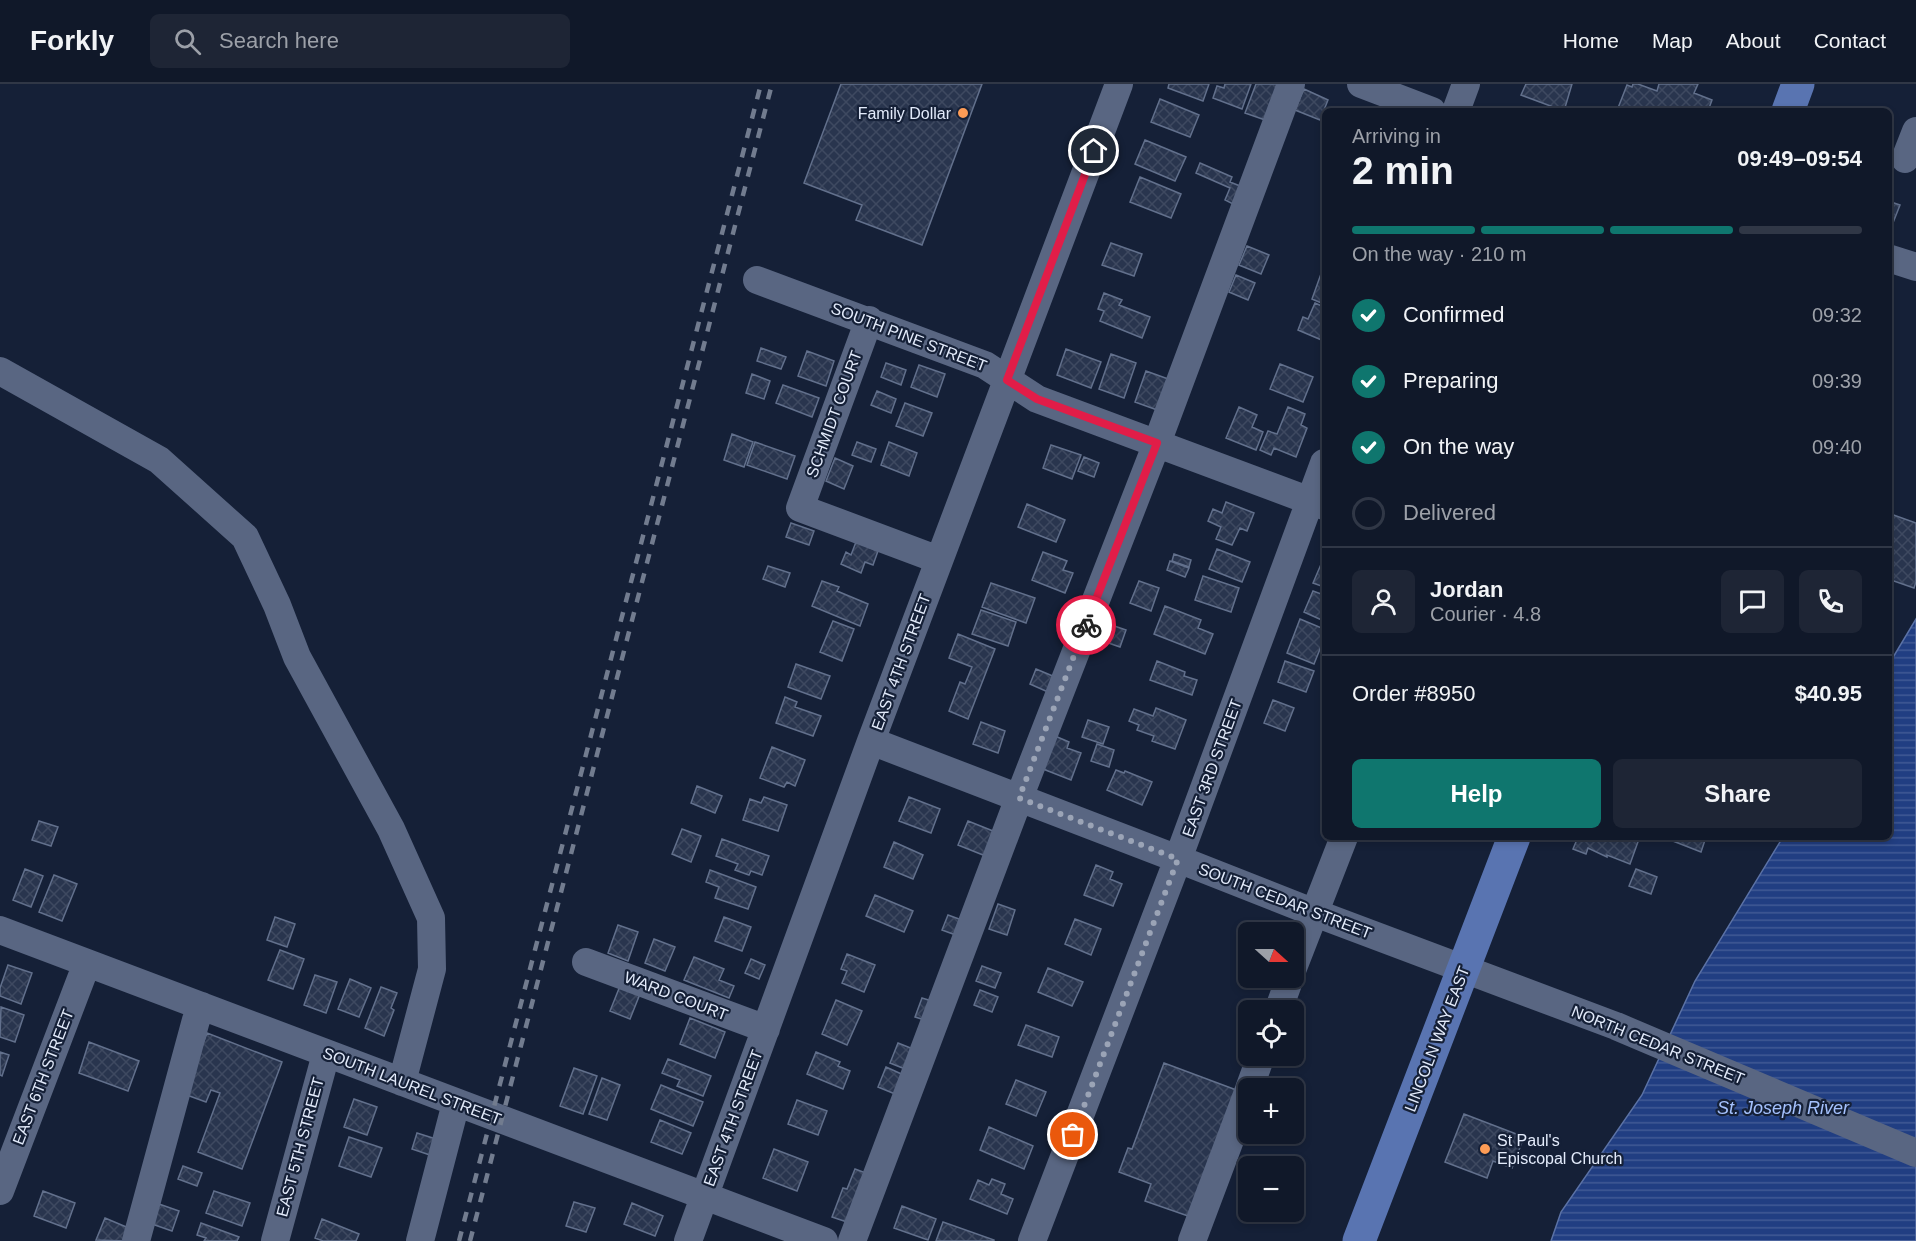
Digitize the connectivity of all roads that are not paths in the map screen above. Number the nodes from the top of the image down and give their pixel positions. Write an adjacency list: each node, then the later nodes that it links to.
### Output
1 (1119, 84): 16 (street, EAST 4TH STREET)
2 (1291, 84): 17 (street)
3 (1361, 84): 6 (street)
4 (1466, 84): 7 (street)
5 (1798, 84): 8 (main road)
6 (1424, 108)
7 (1457, 108)
8 (1789, 108)
9 (1916, 131): 10 (street)
10 (1905, 159)
11 (1892, 259): 12 (street)
12 (1916, 267)
13 (757, 280): 14 (street, SOUTH PINE STREET)
14 (869, 321): 16 (street, SOUTH PINE STREET); 20 (street, SCHMIDT COURT)
15 (0, 371): 35 (street)
16 (1007, 380): 17 (street, SOUTH PINE STREET); 20 (street, EAST 4TH STREET)
17 (1157, 443): 19 (street, SOUTH PINE STREET); 22 (street)
18 (1322, 475): 19 (street, EAST 3RD STREET)
19 (1317, 504): 25 (street, EAST 3RD STREET)
20 (939, 560): 21 (street, EAST 4TH STREET)
21 (871, 741): 22 (street, SOUTH CEDAR STREET); 33 (street, EAST 4TH STREET)
22 (1019, 798): 25 (street, SOUTH CEDAR STREET); 46 (street)
23 (1343, 840): 26 (street)
24 (1513, 840): 31 (main road, LINCOLN WAY EAST)
25 (1178, 859): 26 (street, SOUTH CEDAR STREET); 47 (street, EAST 3RD STREET)
26 (1315, 913): 28 (street); 31 (street, SOUTH CEDAR STREET)
27 (0, 930): 30 (street, SOUTH LAUREL STREET)
28 (1304, 940)
29 (586, 962): 33 (street, WARD COURT)
30 (87, 963): 32 (street, SOUTH LAUREL STREET); 39 (street, EAST 6TH STREET)
31 (1464, 970): 38 (street, NORTH CEDAR STREET); 49 (main road, LINCOLN WAY EAST)
32 (202, 1006): 34 (street, SOUTH LAUREL STREET); 41 (street)
33 (766, 1029): 40 (street, EAST 4TH STREET)
34 (326, 1054): 35 (street, SOUTH LAUREL STREET); 42 (street, EAST 5TH STREET)
35 (402, 1082): 36 (street, SOUTH LAUREL STREET)
36 (456, 1103): 40 (street, SOUTH LAUREL STREET); 43 (street)
37 (1238, 1120): 48 (street)
38 (1916, 1154)
39 (0, 1191)
40 (705, 1196): 44 (street, EAST 4TH STREET); 45 (street, SOUTH LAUREL STREET)
41 (136, 1241)
42 (275, 1241)
43 (420, 1241)
44 (688, 1241)
45 (824, 1241)
46 (852, 1241)
47 (1032, 1241)
48 (1192, 1241)
49 (1359, 1241)

